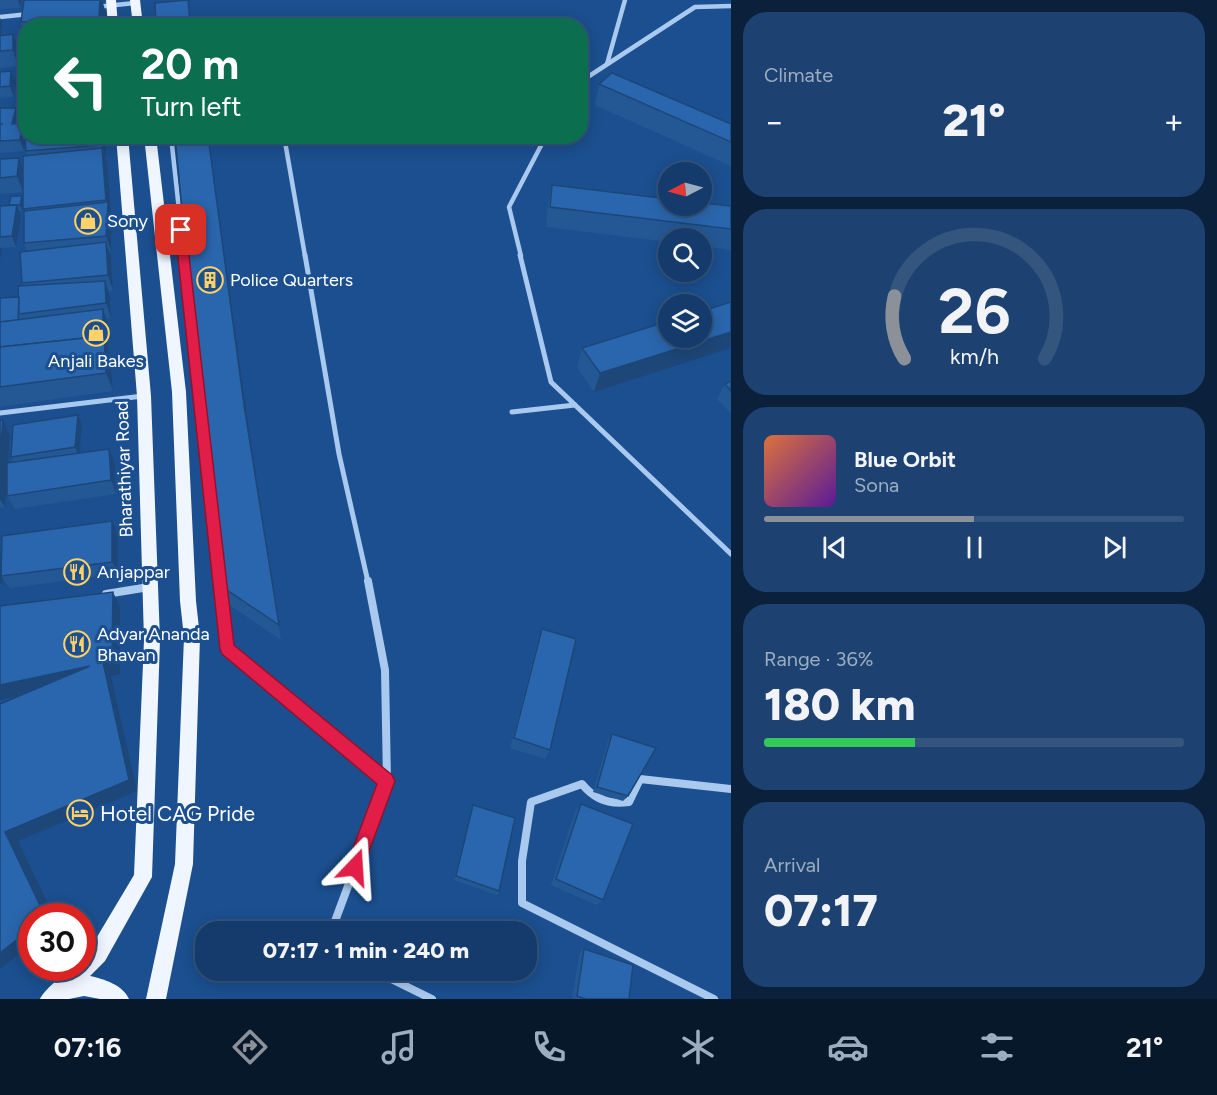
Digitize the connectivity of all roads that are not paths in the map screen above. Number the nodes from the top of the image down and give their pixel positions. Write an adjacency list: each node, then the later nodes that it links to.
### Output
1 (625, 0): 10 (street)
2 (135, 2): 3 (street); 9 (main road)
3 (111, 3): 5 (street); 8 (main road)
4 (731, 6): 10 (street)
5 (89, 8)
6 (33, 14): 7 (street)
7 (0, 17)
8 (112, 18)
9 (137, 18)
10 (607, 64): 11 (street)
11 (588, 77)
12 (123, 144): 17 (main road, Bharathiyar Road)
13 (151, 144): 32 (main road)
14 (172, 144): 21 (street)
15 (285, 144): 26 (street)
16 (542, 144): 18 (street)
17 (144, 396): 20 (street); 24 (main road, Bharathiyar Road)
18 (575, 405): 19 (street); 22 (street)
19 (512, 412)
20 (0, 413)
21 (205, 446)
22 (731, 554)
23 (219, 577): 26 (street)
24 (150, 587): 25 (street); 30 (main road, Bharathiyar Road)
25 (92, 596)
26 (387, 781): 28 (street)
27 (731, 789): 34 (street)
28 (334, 921)
29 (395, 981): 33 (street)
30 (56, 995): 31 (main road, Bharathiyar Road)
31 (119, 999)
32 (156, 999)
33 (432, 999)
34 (714, 999)

